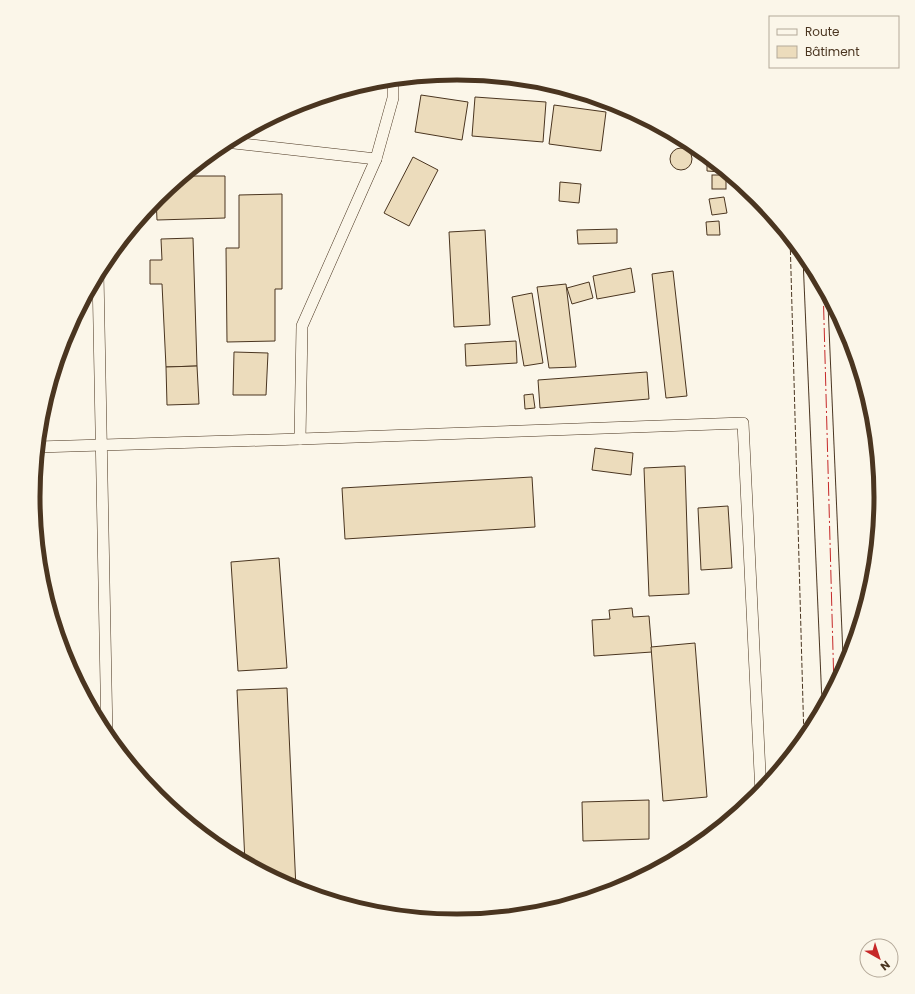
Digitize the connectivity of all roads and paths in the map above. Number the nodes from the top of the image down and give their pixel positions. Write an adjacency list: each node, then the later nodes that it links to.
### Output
1 (393, 85): 3 (lane)
2 (236, 143): 3 (lane)
3 (376, 158): 6 (lane)
4 (816, 282): 9 (street)
5 (98, 284): 7 (lane)
6 (300, 439): 7 (lane); 11 (lane)
7 (102, 445): 8 (lane); 10 (lane)
8 (44, 447)
9 (833, 681)
10 (106, 722)
11 (760, 785)

